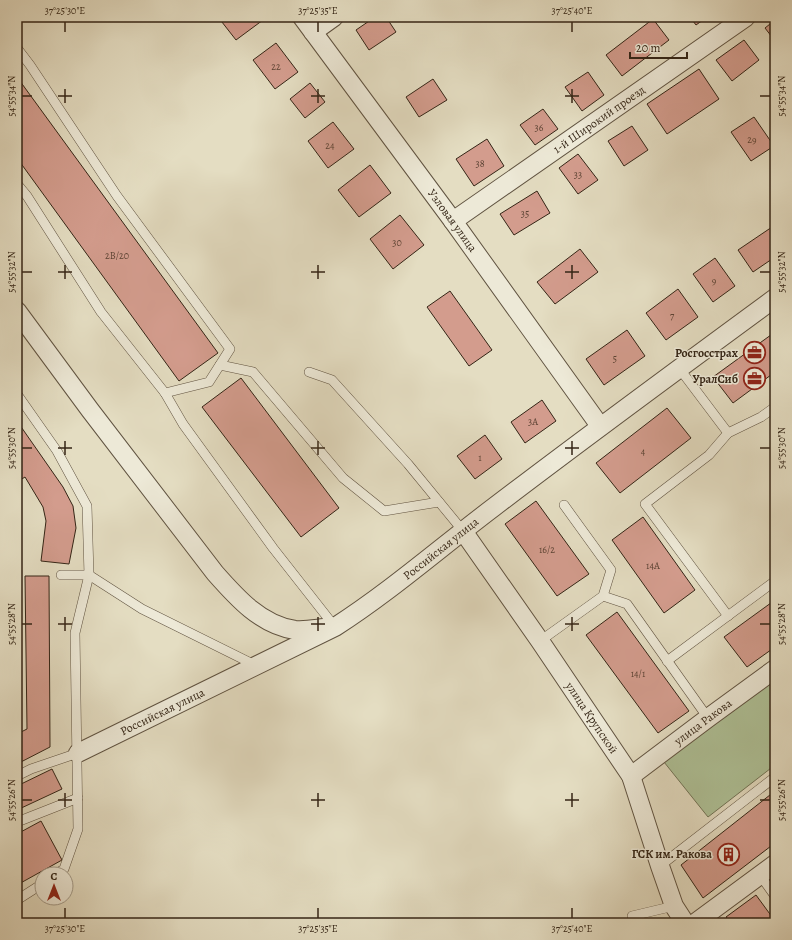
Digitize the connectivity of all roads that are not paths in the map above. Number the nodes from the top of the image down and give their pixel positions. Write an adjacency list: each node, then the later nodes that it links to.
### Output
1 (302, 17): 4 (street, Узловая улица)
2 (334, 17): 4 (street)
3 (746, 17): 7 (street, 1-й Широкий проезд)
4 (313, 32): 7 (street, Узловая улица)
5 (17, 48): 10 (lane)
6 (17, 184): 13 (lane)
7 (453, 221): 16 (street, Узловая улица)
8 (775, 298): 11 (street, Российская улица)
9 (17, 311): 26 (street)
10 (220, 365): 13 (lane); 18 (lane)
11 (679, 368): 16 (street, Российская улица); 17 (lane)
12 (309, 372): 18 (lane)
13 (165, 393): 26 (lane)
14 (17, 394): 22 (lane)
15 (775, 406): 17 (lane)
16 (600, 426): 20 (street, Российская улица)
17 (728, 433): 25 (lane)
18 (439, 502): 20 (lane)
19 (564, 505): 24 (lane)
20 (463, 531): 26 (street, Российская улица); 27 (street, улица Крупской)
21 (61, 575): 22 (lane)
22 (89, 575): 29 (lane); 32 (lane)
23 (775, 581): 25 (lane)
24 (603, 596): 27 (lane); 28 (lane)
25 (728, 616): 28 (lane)
26 (335, 627): 29 (street, Российская улица)
27 (540, 641): 34 (street, улица Крупской)
28 (667, 661): 31 (lane)
29 (257, 666): 32 (street, Российская улица)
30 (775, 669): 31 (street, улица Ракова)
31 (708, 718): 34 (street, улица Ракова)
32 (78, 753): 33 (lane); 36 (lane)
33 (17, 776)
34 (631, 776): 40 (street, улица Крупской)
35 (775, 777): 40 (lane)
36 (78, 798): 37 (lane); 39 (lane)
37 (17, 822)
38 (775, 864): 41 (street)
39 (65, 866)
40 (660, 866): 45 (street, улица Крупской)
41 (760, 875): 43 (lane); 48 (street)
42 (34, 889): 44 (lane)
43 (775, 896)
44 (17, 900)
45 (674, 906): 46 (lane); 47 (street, улица Крупской)
46 (632, 916)
47 (685, 923)
48 (695, 923)

